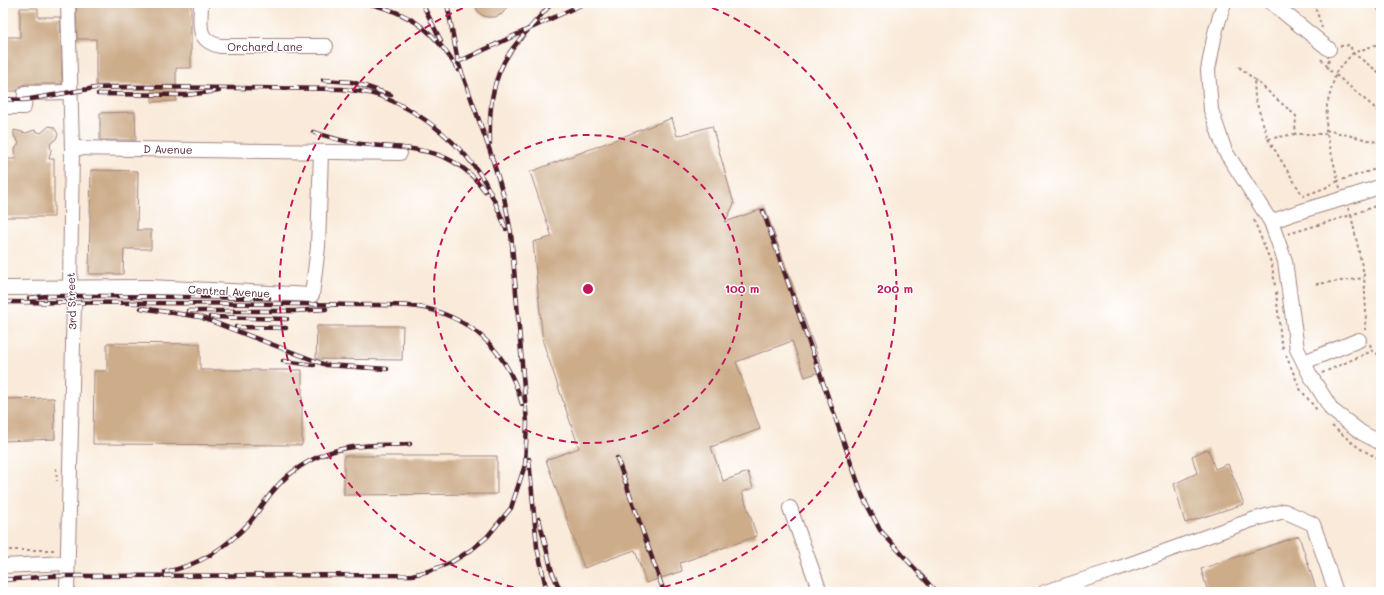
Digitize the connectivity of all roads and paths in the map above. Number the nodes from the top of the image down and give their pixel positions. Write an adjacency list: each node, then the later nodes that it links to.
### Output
1 (68, 3): 17 (street)
2 (201, 3): 10 (street, Orchard Lane)
3 (1224, 3): 30 (street)
4 (1272, 3): 11 (street)
5 (1314, 3): 8 (path)
6 (1376, 3): 7 (path)
7 (1381, 16)
8 (1323, 29)
9 (1381, 43): 12 (path)
10 (326, 46)
11 (1329, 49)
12 (1353, 53): 14 (path); 15 (path)
13 (1239, 66): 16 (path)
14 (1381, 74)
15 (1335, 75): 19 (path); 20 (path)
16 (1254, 79): 21 (path); 23 (path)
17 (70, 92): 18 (street); 25 (street)
18 (3, 107)
19 (1381, 113)
20 (1326, 130): 22 (path); 24 (path)
21 (1295, 134): 22 (path); 23 (path)
22 (1327, 134): 23 (path)
23 (1268, 139)
24 (1381, 143)
25 (72, 148): 26 (street, D Avenue); 35 (street, 3rd Street)
26 (321, 152): 27 (street, D Avenue); 35 (street, Central Avenue)
27 (400, 153)
28 (1381, 186): 30 (street)
29 (1252, 216): 41 (path)
30 (1271, 222): 31 (street)
31 (1276, 238): 32 (path); 39 (street)
32 (1364, 278): 33 (path); 36 (path)
33 (1316, 284)
34 (3, 288): 35 (street, Central Avenue)
35 (70, 288): 49 (street, 3rd Street)
36 (1364, 336): 37 (path); 39 (street)
37 (1372, 351): 38 (path); 40 (path)
38 (1381, 356)
39 (1304, 362): 40 (street)
40 (1312, 379): 41 (path); 44 (street)
41 (1299, 386): 42 (path)
42 (1320, 414)
43 (1330, 424): 45 (path)
44 (1381, 443)
45 (1381, 460)
46 (790, 508): 52 (street)
47 (3, 550): 48 (path)
48 (56, 550)
49 (67, 563): 50 (street); 51 (street, 3rd Street)
50 (3, 566)
51 (67, 592)
52 (820, 592)
53 (1045, 592): 54 (street)
54 (1336, 592)

